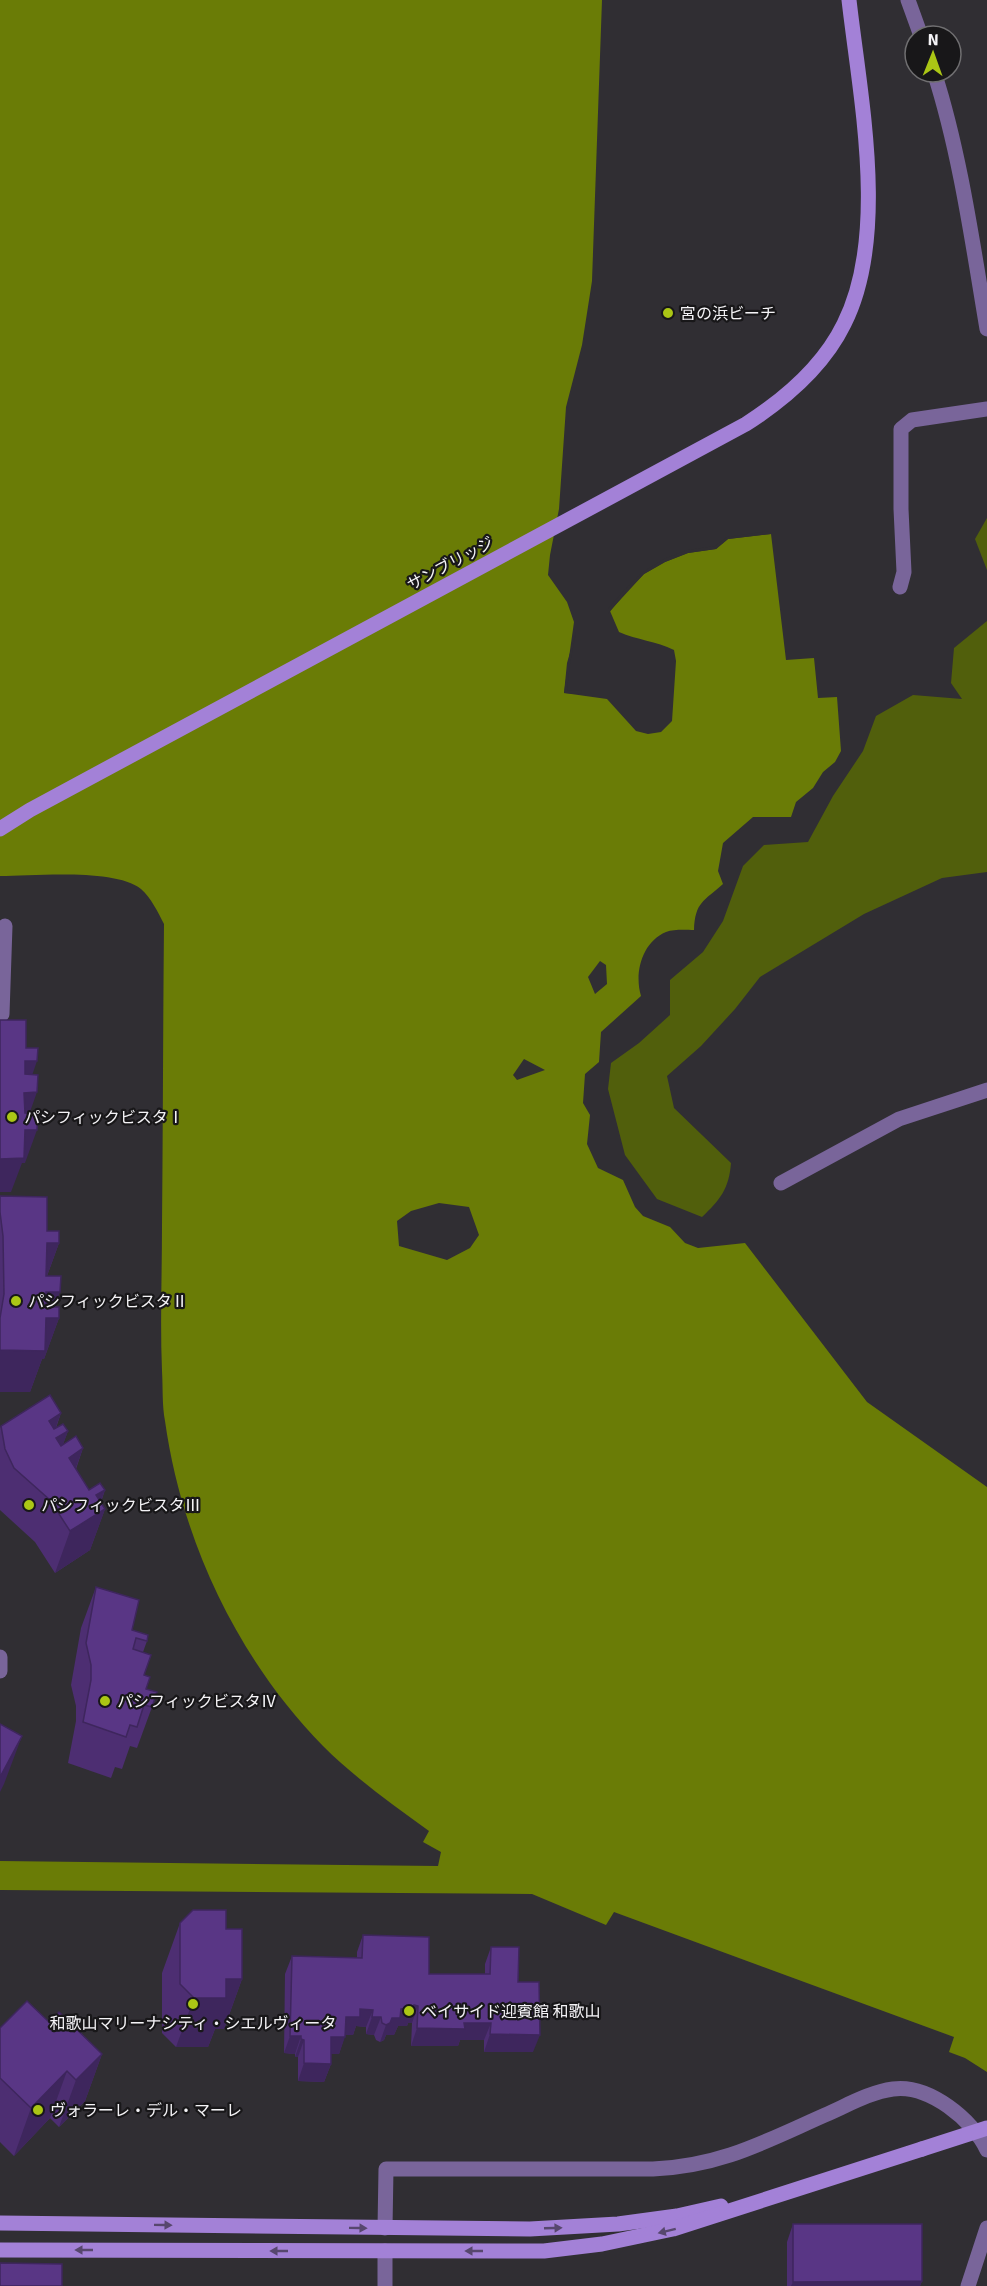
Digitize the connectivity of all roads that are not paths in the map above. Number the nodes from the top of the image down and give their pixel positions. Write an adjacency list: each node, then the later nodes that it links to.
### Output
1 (849, 0): 9 (street, サンブリッジ)
2 (908, 0): 3 (street)
3 (917, 24)
4 (938, 84): 5 (street)
5 (985, 303): 6 (street)
6 (987, 329)
7 (987, 409): 8 (street)
8 (900, 587)
9 (0, 829)
10 (5, 926): 11 (street)
11 (0, 1014)
12 (987, 1090): 13 (street)
13 (781, 1184)
14 (0, 1658): 15 (street)
15 (0, 1671)
16 (987, 2128): 18 (street, bridge)
17 (987, 2150): 21 (street)
18 (802, 2187): 21 (street, one-way to 18); 23 (street, one-way to 23)
19 (0, 2223): 21 (street, one-way to 21)
20 (987, 2228): 25 (street)
21 (385, 2229)
22 (0, 2250): 23 (street, one-way to 22)
23 (386, 2251): 24 (street)
24 (385, 2286)
25 (968, 2286)

